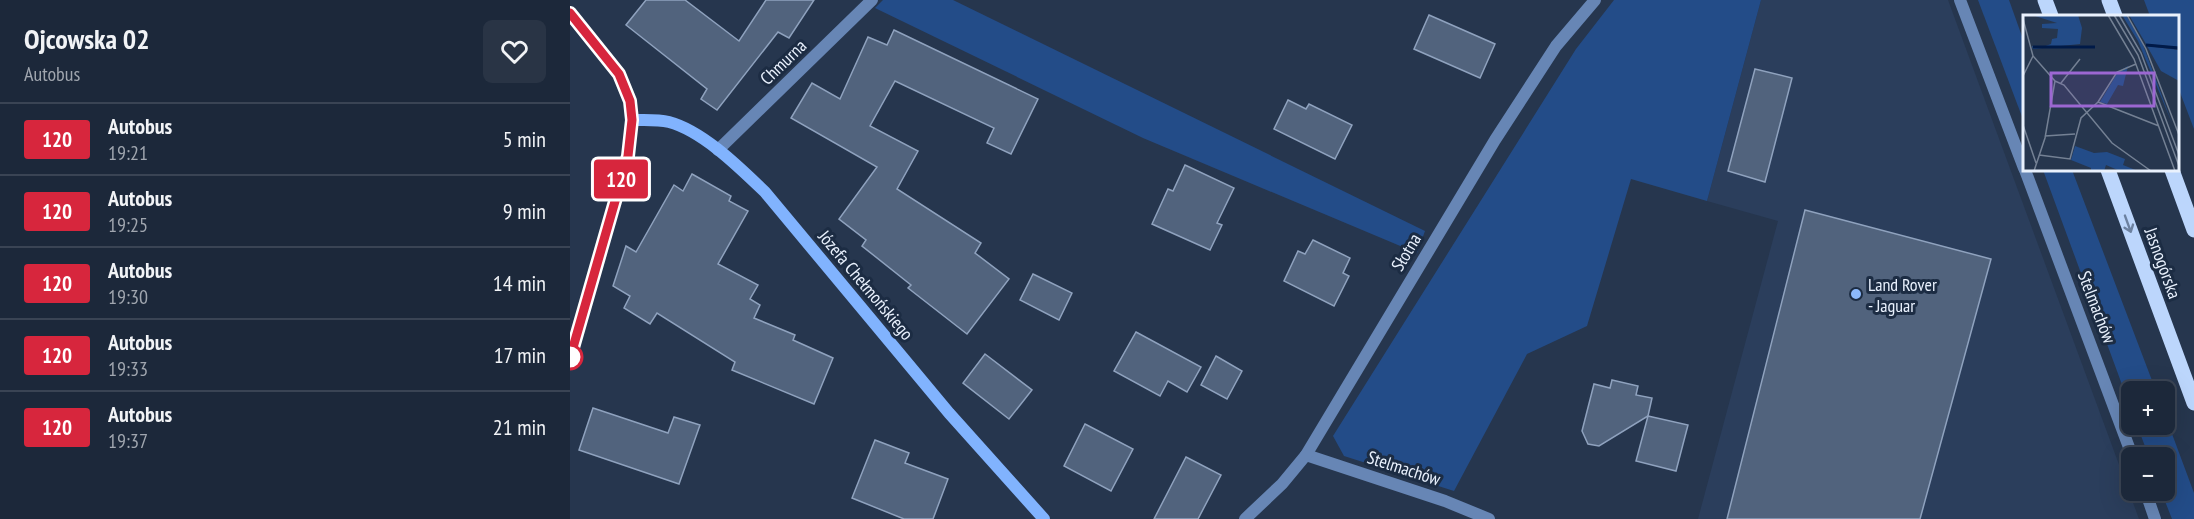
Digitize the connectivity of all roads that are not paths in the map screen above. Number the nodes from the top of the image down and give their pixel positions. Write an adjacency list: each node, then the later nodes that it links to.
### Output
1 (872, 0): 10 (street, Chmurna)
2 (1595, 0): 19 (street, Słotna)
3 (1960, 0): 11 (street, Stelmachów)
4 (2045, 0): 7 (main road)
5 (2109, 0): 8 (main road)
6 (570, 13): 9 (street)
7 (2051, 15)
8 (2115, 15)
9 (632, 120): 10 (street, Józefa Chełmońskiego); 16 (street)
10 (718, 150): 21 (street, Józefa Chełmońskiego)
11 (2023, 164)
12 (2026, 171): 18 (street, Stelmachów)
13 (2108, 171): 17 (main road, Jasnogórska, one-way to 17)
14 (2172, 171): 15 (main road)
15 (2194, 230)
16 (570, 358)
17 (2194, 403)
18 (2129, 447)
19 (1306, 454): 22 (street, Słotna); 23 (street, Stelmachów)
20 (2149, 501): 24 (street)
21 (1044, 519)
22 (1245, 519)
23 (1489, 519)
24 (2156, 519)

